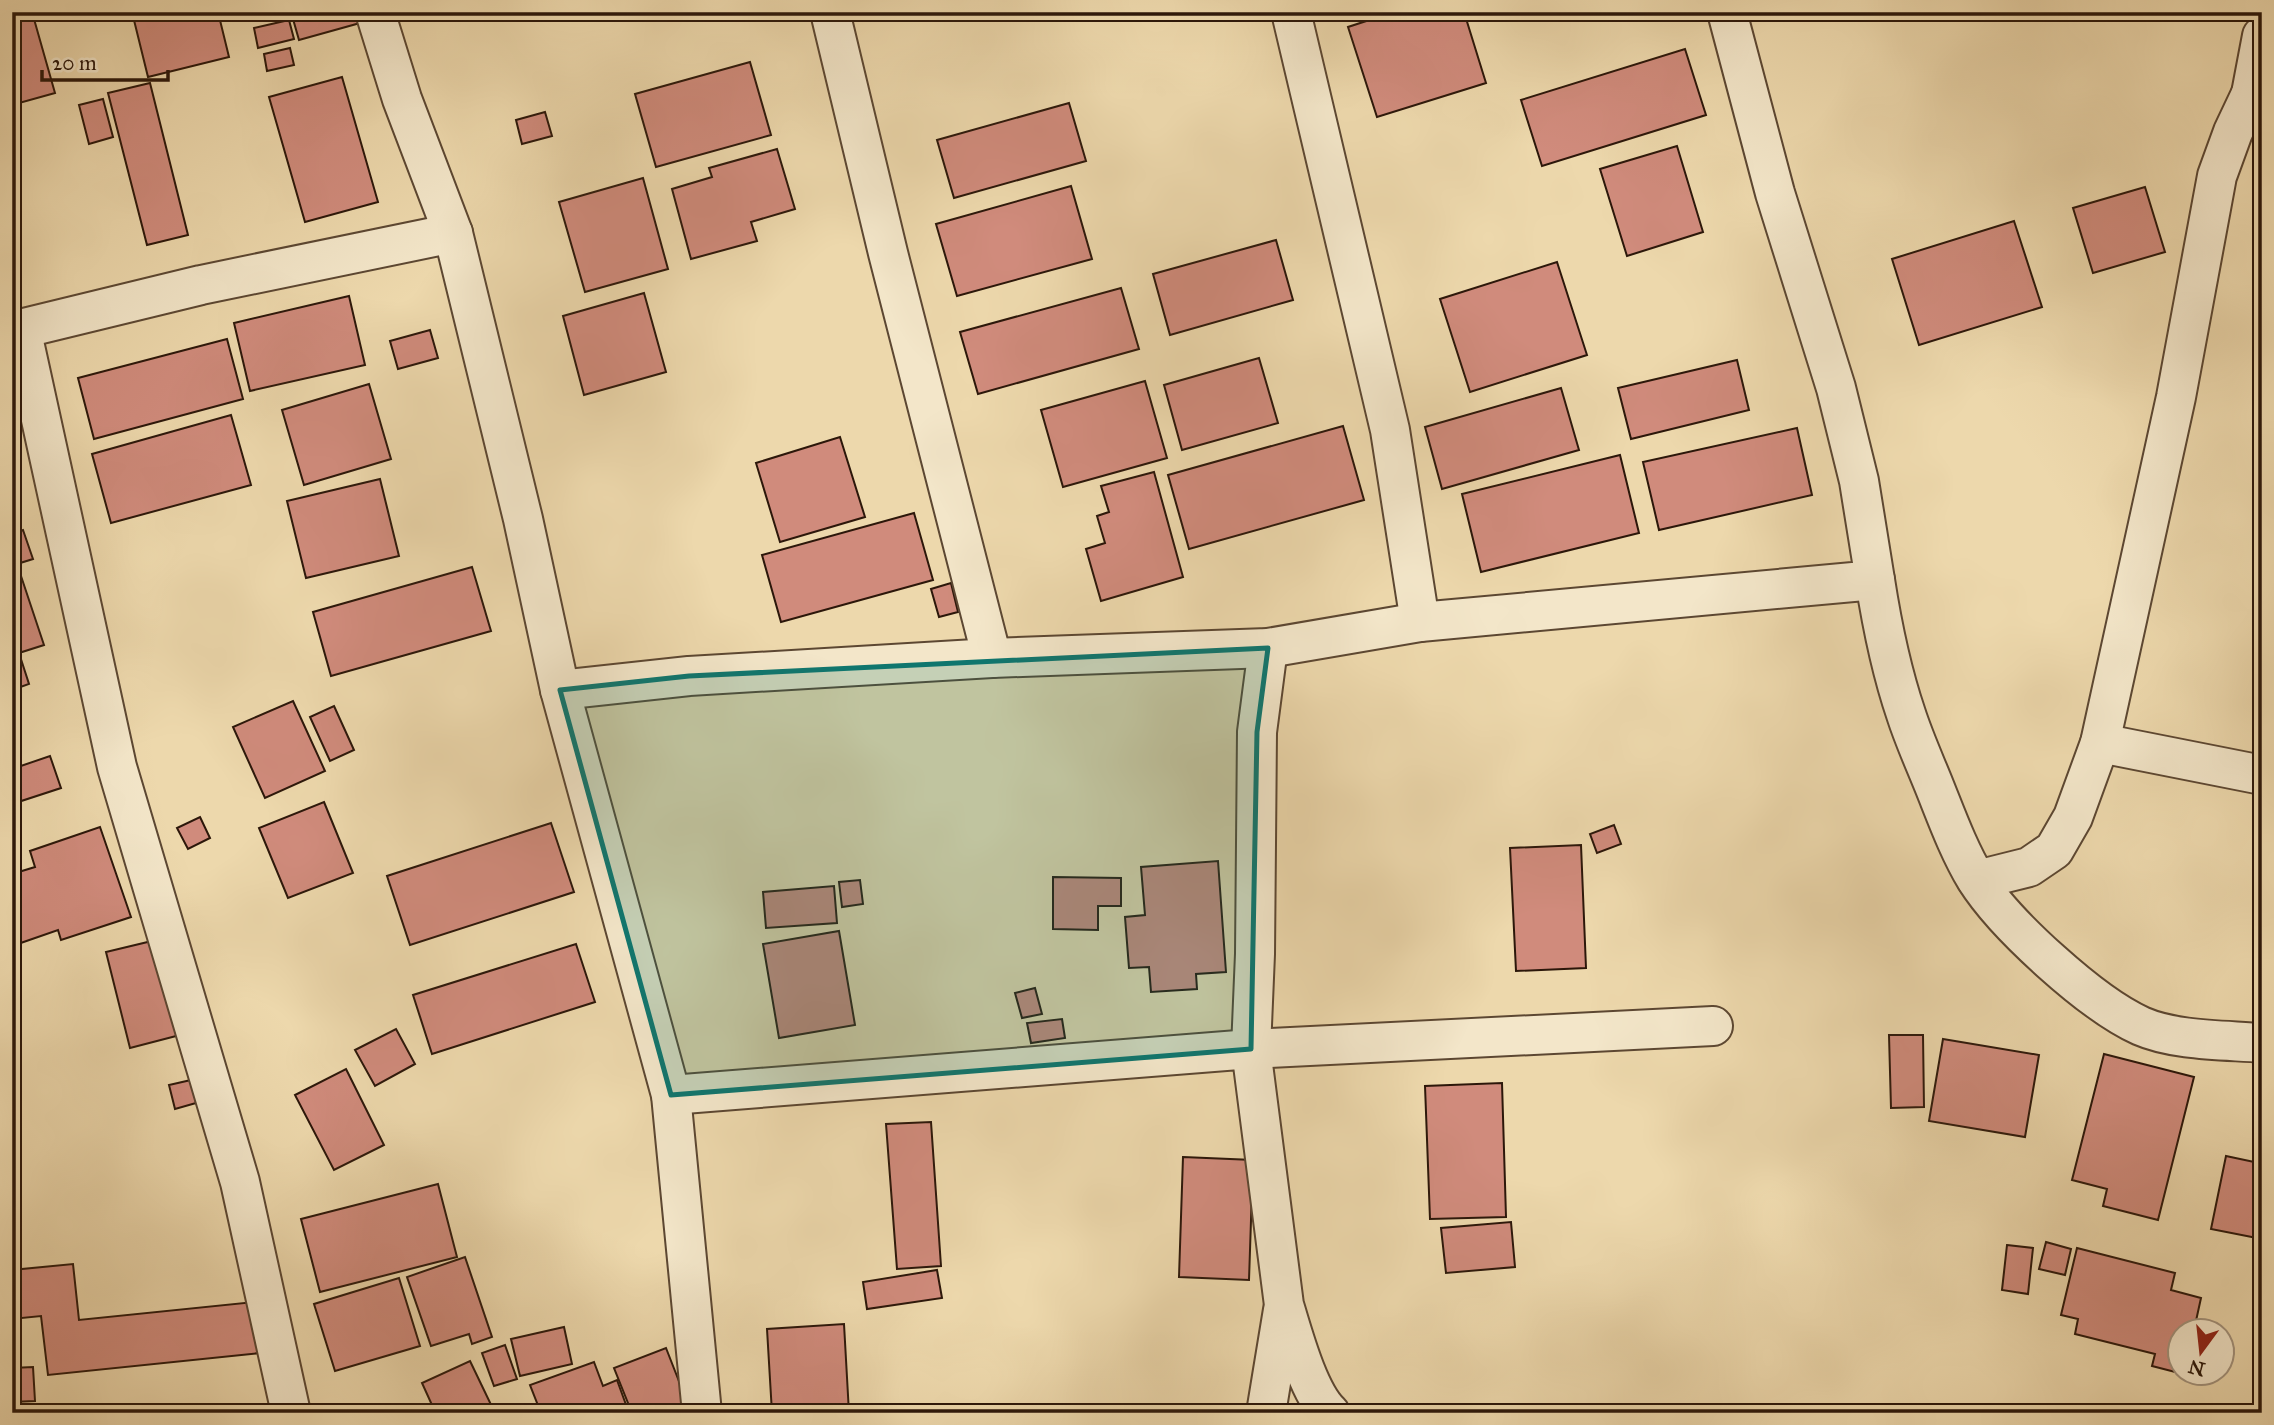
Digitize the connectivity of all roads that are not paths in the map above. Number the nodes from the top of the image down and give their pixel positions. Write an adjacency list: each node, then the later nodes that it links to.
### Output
1 (375, 12): 7 (street)
2 (830, 12): 12 (street)
3 (1291, 12): 10 (street)
4 (1727, 12): 9 (street)
5 (2262, 36): 6 (street)
6 (2256, 89): 14 (street)
7 (453, 233): 8 (street); 13 (street)
8 (17, 330): 22 (street)
9 (1875, 580): 10 (street); 16 (street)
10 (1420, 622): 11 (street)
11 (1268, 648): 12 (street); 19 (street)
12 (992, 658): 13 (street)
13 (560, 690): 20 (street)
14 (2100, 743): 15 (street); 16 (street)
15 (2262, 775)
16 (1977, 880): 18 (street)
17 (1713, 1026): 19 (street)
18 (2262, 1043)
19 (1251, 1049): 20 (street); 21 (street)
20 (671, 1095): 23 (street)
21 (1284, 1305): 24 (street); 25 (street)
22 (291, 1413)
23 (702, 1413)
24 (1266, 1413)
25 (1330, 1413)

